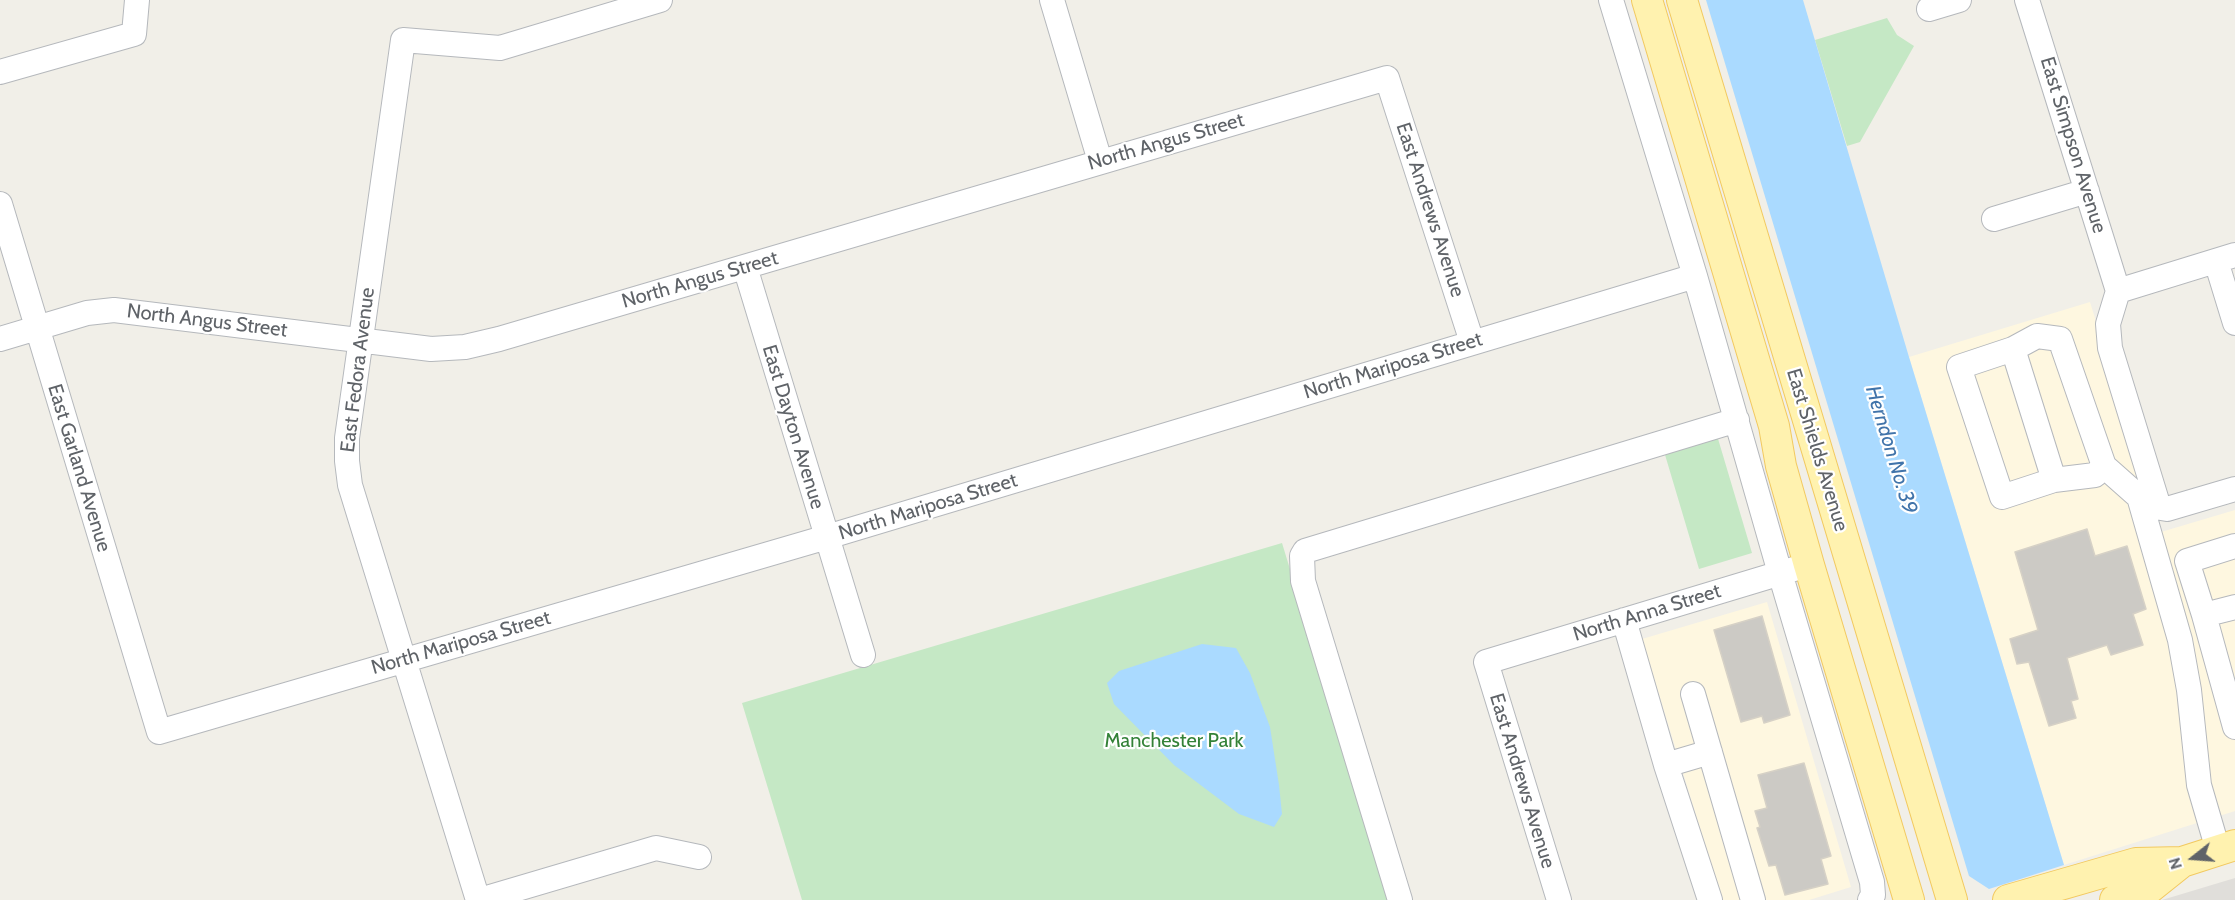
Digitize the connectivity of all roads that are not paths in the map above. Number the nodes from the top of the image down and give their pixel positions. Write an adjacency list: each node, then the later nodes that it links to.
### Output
1 (137, 0): 10 (street)
2 (660, 0): 23 (street, East Fedora Avenue)
3 (1052, 0): 12 (street)
4 (1611, 0): 18 (street)
5 (1647, 0): 32 (main road, East Shields Avenue)
6 (1682, 0): 43 (main road, East Shields Avenue)
7 (1959, 0): 9 (street)
8 (2027, 0): 13 (street, East Simpson Avenue)
9 (1929, 9)
10 (0, 72)
11 (1387, 78): 12 (street, North Angus Street); 24 (street, East Andrews Avenue)
12 (1100, 161): 17 (street, North Angus Street)
13 (2087, 191): 15 (street); 19 (street, East Simpson Avenue)
14 (0, 204): 21 (street, East Garland Avenue)
15 (1994, 219)
16 (2226, 258): 19 (street); 20 (street)
17 (745, 267): 23 (street, North Angus Street); 30 (street, East Dayton Avenue)
18 (1695, 276): 24 (street, North Mariposa Street); 26 (street)
19 (2118, 291): 29 (street)
20 (2235, 323)
21 (36, 328): 22 (street, North Angus Street); 23 (street, North Angus Street); 42 (street, East Garland Avenue)
22 (0, 339)
23 (361, 339): 38 (street, East Fedora Avenue)
24 (1472, 342): 30 (street, North Mariposa Street)
25 (2013, 349): 27 (street); 28 (street); 28 (street)
26 (1737, 420): 33 (street); 50 (street)
27 (2104, 466): 28 (street); 46 (street)
28 (2054, 480)
29 (2235, 489)
30 (826, 537): 37 (street, East Dayton Avenue); 38 (street, North Mariposa Street)
31 (2235, 546): 35 (street)
32 (1809, 564): 33 (street, North Anna Street); 43 (main road); 55 (main road, East Shields Avenue)
33 (1780, 573): 36 (street, North Anna Street); 54 (street)
34 (2235, 607): 35 (street)
35 (2204, 615): 41 (street)
36 (1624, 620): 39 (street, North Anna Street); 45 (street)
37 (863, 655)
38 (405, 659): 42 (street, North Mariposa Street); 49 (street, East Fedora Avenue)
39 (1486, 662): 51 (street, East Andrews Avenue)
40 (1693, 694): 44 (street)
41 (2235, 728)
42 (159, 732)
43 (1903, 736): 56 (main road, East Shields Avenue)
44 (1710, 752): 45 (street); 53 (street)
45 (1666, 765): 52 (street)
46 (2227, 848): 48 (main road)
47 (699, 857): 49 (street)
48 (2182, 862): 57 (main road); 58 (main road)
49 (479, 900)
50 (1400, 900)
51 (1559, 900)
52 (1710, 900)
53 (1753, 900)
54 (1870, 900)
55 (1909, 900)
56 (1952, 900)
57 (2008, 900)
58 (2115, 900)

